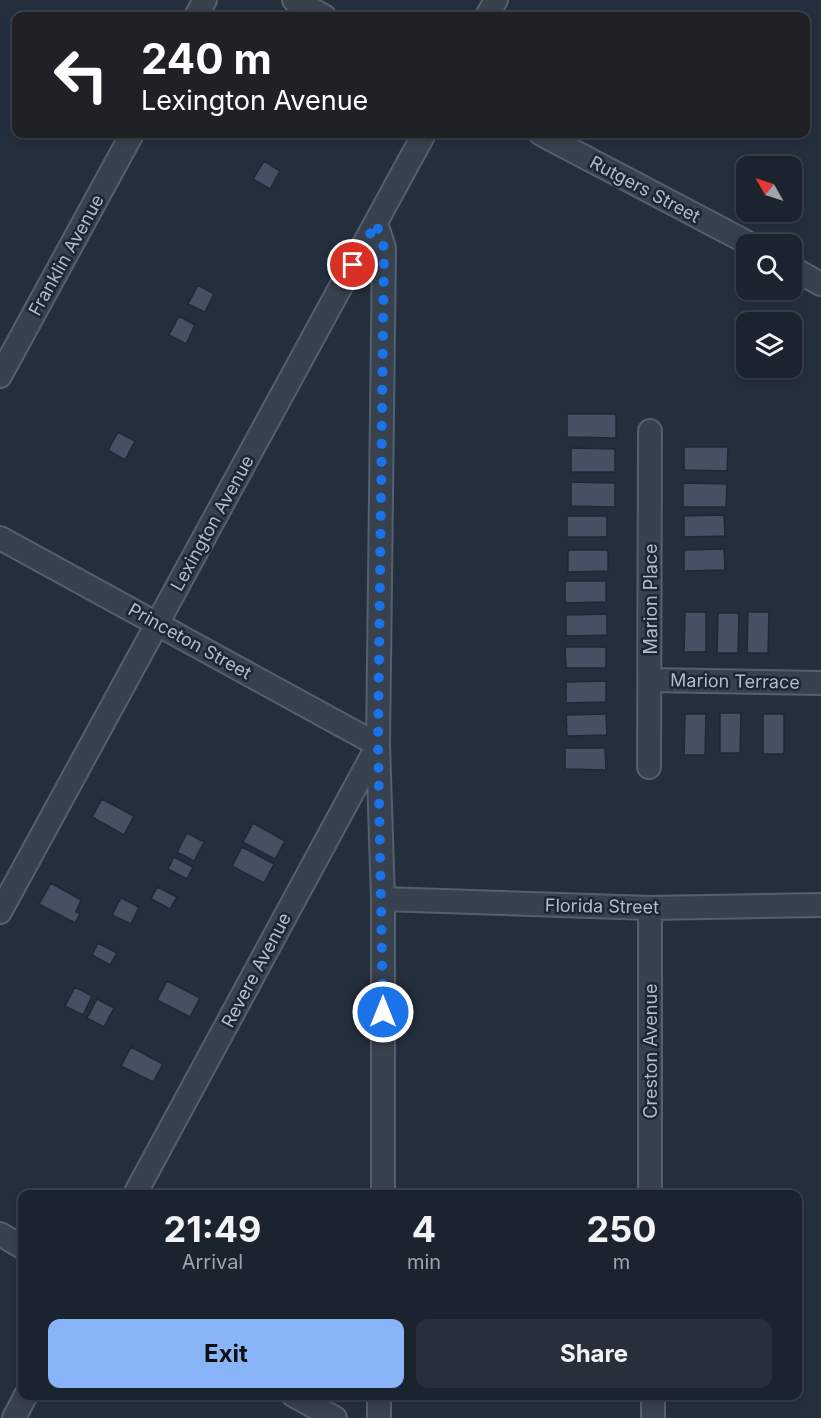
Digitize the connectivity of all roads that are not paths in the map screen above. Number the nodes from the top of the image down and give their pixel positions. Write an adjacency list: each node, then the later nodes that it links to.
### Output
1 (294, 0): 2 (street)
2 (316, 12)
3 (130, 138): 10 (street, Franklin Avenue)
4 (422, 138): 6 (street, Lexington Avenue)
5 (549, 138): 7 (street, Rutgers Street)
6 (376, 223): 13 (street, Lexington Avenue); 16 (street)
7 (736, 237)
8 (802, 274): 9 (street)
9 (821, 284)
10 (0, 376)
11 (650, 431): 14 (street, Marion Place)
12 (0, 538): 13 (street, Princeton Street)
13 (158, 622): 16 (street, Princeton Street); 21 (street, Lexington Avenue)
14 (650, 680): 15 (street, Marion Terrace); 17 (street, Marion Place)
15 (821, 683)
16 (378, 745): 18 (street); 22 (street, Revere Avenue)
17 (649, 767)
18 (383, 899): 20 (street, Florida Street); 23 (street)
19 (821, 905): 20 (street, Florida Street)
20 (650, 908): 24 (street, Creston Avenue)
21 (0, 912)
22 (137, 1190)
23 (383, 1190)
24 (650, 1190)
25 (0, 1234): 26 (street)
26 (18, 1245)
27 (23, 1400): 31 (street)
28 (302, 1400): 32 (street)
29 (379, 1400): 33 (street)
30 (653, 1400): 34 (street)
31 (14, 1418)
32 (335, 1418)
33 (378, 1418)
34 (653, 1418)

